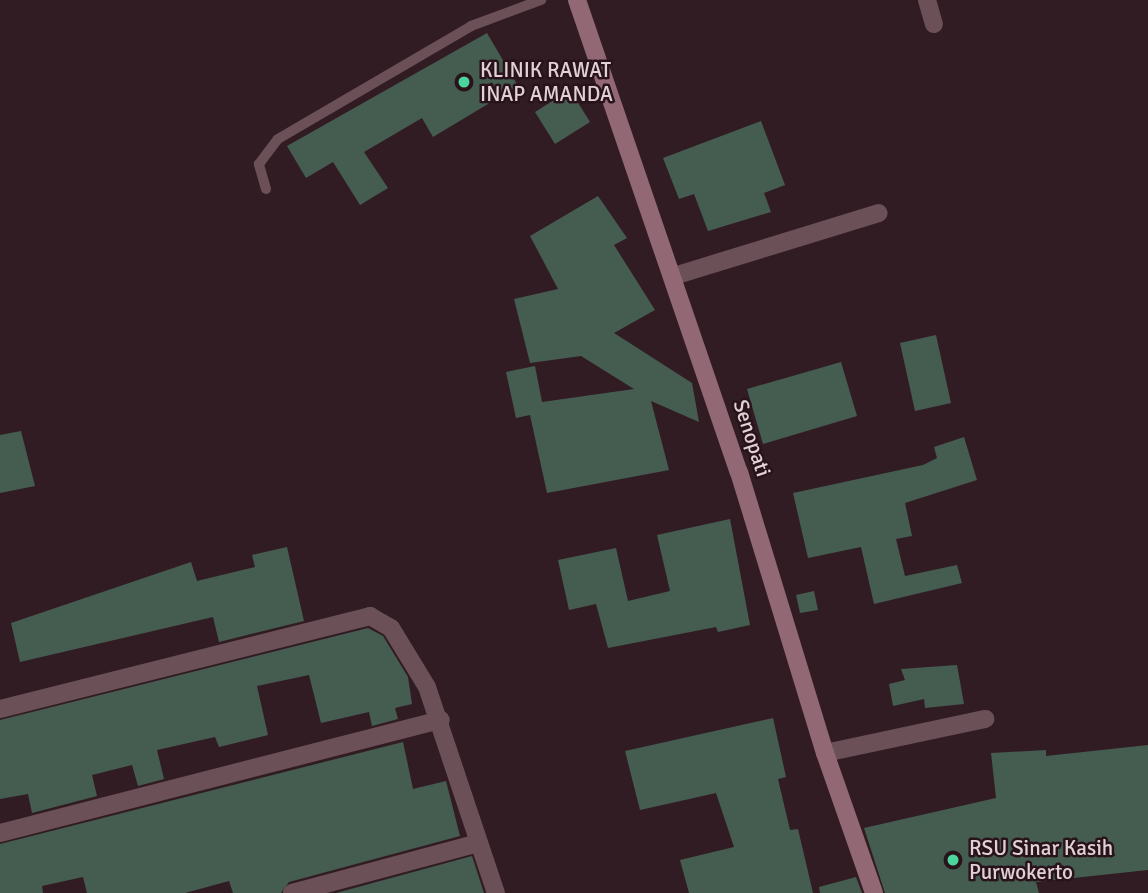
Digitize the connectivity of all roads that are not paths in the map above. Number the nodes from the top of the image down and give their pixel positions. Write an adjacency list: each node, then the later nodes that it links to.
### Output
1 (541, 0): 5 (lane)
2 (577, 0): 7 (street, Senopati)
3 (928, 0): 4 (street)
4 (934, 24)
5 (266, 189)
6 (879, 213): 7 (street)
7 (674, 276): 11 (street, Senopati)
8 (0, 709): 10 (street)
9 (985, 719): 11 (street)
10 (441, 720): 12 (street); 13 (street)
11 (825, 753): 16 (street, Senopati)
12 (0, 833)
13 (478, 843): 14 (street); 15 (street)
14 (292, 893)
15 (496, 893)
16 (874, 893)

